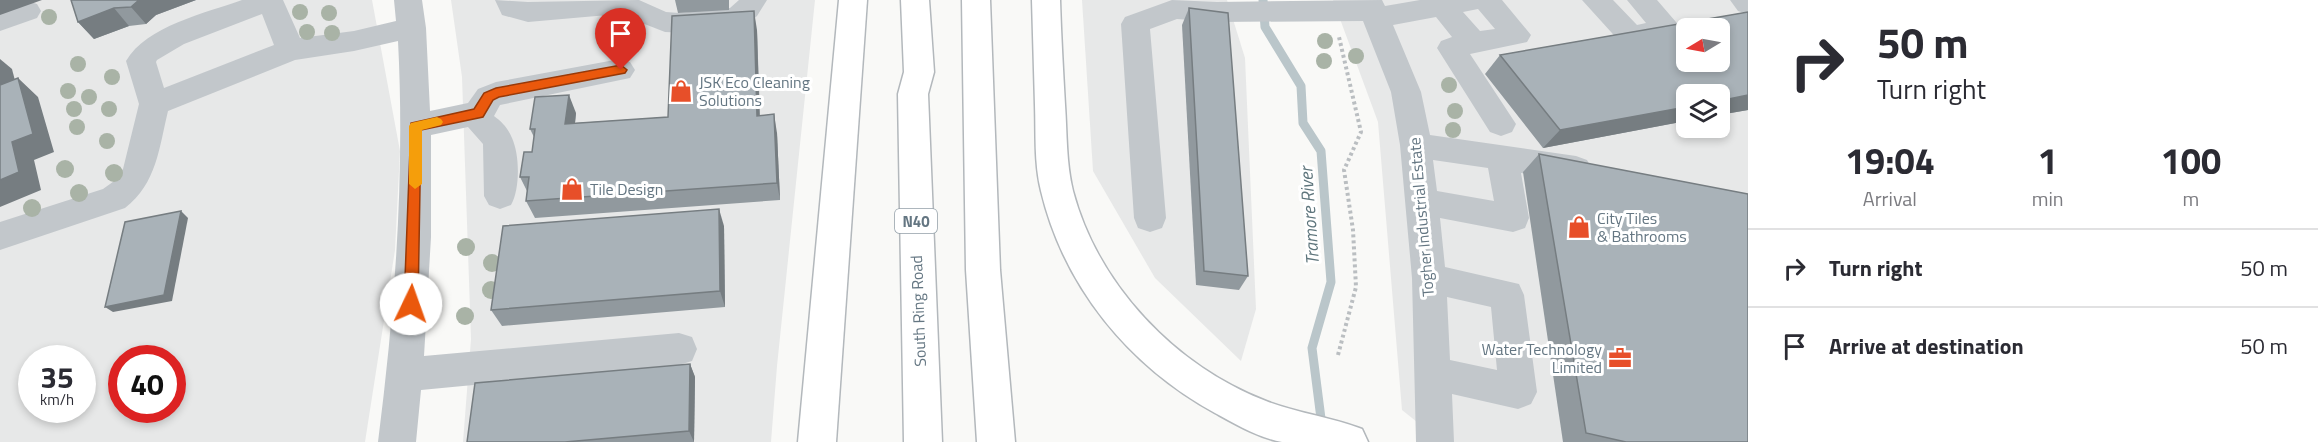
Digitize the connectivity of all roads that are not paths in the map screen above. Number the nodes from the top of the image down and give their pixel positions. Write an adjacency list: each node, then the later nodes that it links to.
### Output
1 (509, 0): 2 (street)
2 (753, 0)
3 (853, 0): 39 (highway)
4 (915, 0): 40 (highway, South Ring Road / N40)
5 (976, 0): 33 (highway)
6 (995, 0): 33 (highway)
7 (1046, 0): 42 (highway)
8 (1474, 0): 14 (street)
9 (1486, 0): 19 (street)
10 (1596, 0): 11 (street)
11 (1641, 0)
12 (1744, 0): 13 (street)
13 (1748, 4)
14 (1443, 6): 15 (street); 19 (street)
15 (1372, 10): 26 (street, Togher Industrial Estate); 31 (street)
16 (27, 11): 18 (street)
17 (410, 14): 20 (street); 25 (street)
18 (0, 21)
19 (1473, 43): 24 (street)
20 (291, 50): 22 (street); 22 (street)
21 (621, 70): 23 (street)
22 (154, 104): 32 (street)
23 (478, 113): 25 (street); 29 (street)
24 (1501, 124)
25 (415, 126): 37 (street)
26 (1416, 145): 27 (street); 30 (street, Togher Industrial Estate)
27 (1502, 158): 28 (street); 30 (street)
28 (1608, 174)
29 (500, 196)
30 (1422, 202): 34 (street, Togher Industrial Estate)
31 (1150, 218)
32 (0, 236)
33 (983, 270): 41 (highway)
34 (1429, 278): 36 (street, Togher Industrial Estate); 36 (street)
35 (679, 349): 37 (street)
36 (1433, 373): 43 (street, Togher Industrial Estate)
37 (405, 375): 38 (street)
38 (397, 442)
39 (817, 442)
40 (923, 442)
41 (996, 442)
42 (1349, 442)
43 (1435, 442)

